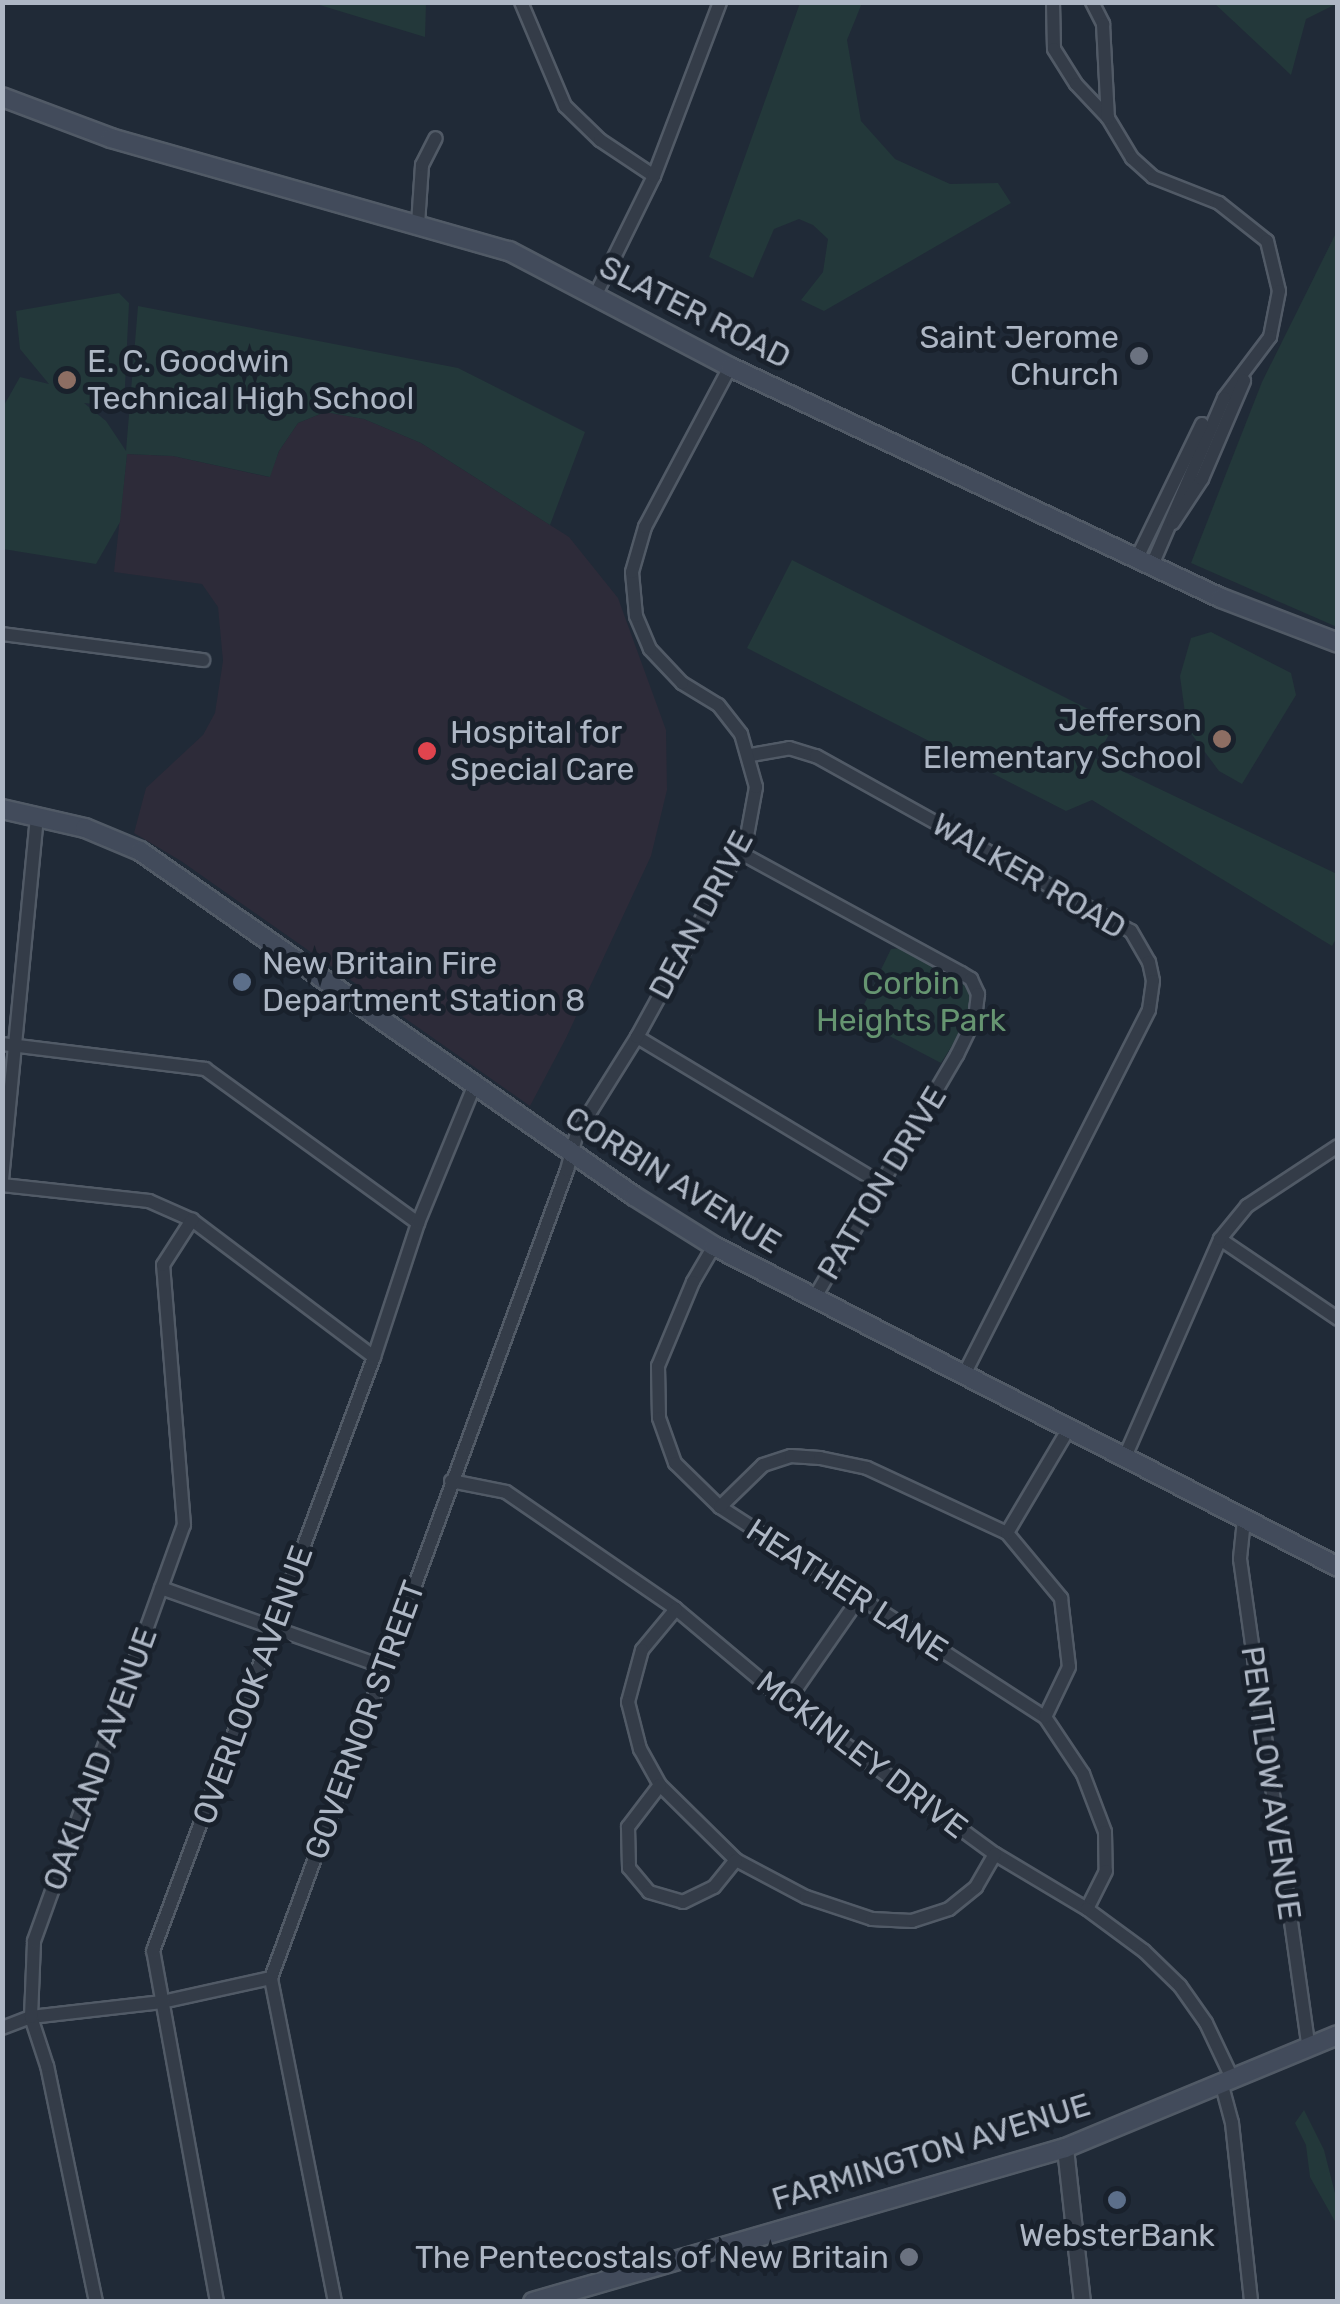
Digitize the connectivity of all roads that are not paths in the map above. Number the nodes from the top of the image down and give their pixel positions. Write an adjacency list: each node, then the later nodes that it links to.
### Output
1 (521, 2): 8 (street)
2 (720, 2): 8 (street)
3 (1053, 2): 6 (street)
4 (1092, 2): 6 (street)
5 (2, 97): 9 (main road, SLATER ROAD)
6 (1108, 118): 12 (street)
7 (436, 138): 9 (street)
8 (654, 176): 10 (street)
9 (418, 224): 10 (main road, SLATER ROAD)
10 (596, 294): 11 (main road, SLATER ROAD)
11 (730, 367): 13 (main road, SLATER ROAD); 17 (street, DEAN DRIVE)
12 (1248, 369): 13 (street); 13 (street)
13 (1144, 562): 15 (main road, SLATER ROAD)
14 (2, 634): 16 (street)
15 (1338, 643)
16 (204, 660)
17 (750, 756): 20 (street, DEAN DRIVE); 35 (street, WALKER ROAD)
18 (2, 808): 19 (main road, CORBIN AVENUE)
19 (37, 816): 22 (street); 23 (main road, CORBIN AVENUE)
20 (738, 852): 21 (street, DEAN DRIVE); 27 (street, PATTON DRIVE)
21 (636, 1038): 25 (street, DEAN DRIVE); 27 (street)
22 (8, 1045): 26 (street); 29 (street)
23 (474, 1084): 25 (main road, CORBIN AVENUE); 29 (street, OVERLOOK AVENUE)
24 (1338, 1146): 30 (street)
25 (572, 1153): 31 (main road, CORBIN AVENUE); 38 (street, GOVERNOR STREET)
26 (2, 1182): 28 (street)
27 (880, 1183): 32 (street, PATTON DRIVE)
28 (192, 1220): 34 (street); 43 (street, OAKLAND AVENUE)
29 (418, 1223): 34 (street, OVERLOOK AVENUE)
30 (1220, 1240): 33 (street); 37 (street)
31 (714, 1246): 32 (main road, CORBIN AVENUE); 39 (street, HEATHER LANE)
32 (813, 1300): 35 (main road, CORBIN AVENUE)
33 (1336, 1315)
34 (374, 1357): 46 (street, OVERLOOK AVENUE)
35 (963, 1377): 36 (main road, CORBIN AVENUE)
36 (1068, 1430): 37 (main road, CORBIN AVENUE); 41 (street)
37 (1124, 1459): 40 (main road, CORBIN AVENUE)
38 (451, 1481): 45 (street, MCKINLEY DRIVE); 47 (street, GOVERNOR STREET)
39 (720, 1507): 41 (street); 44 (street, HEATHER LANE)
40 (1244, 1520): 42 (main road, CORBIN AVENUE); 59 (street, PENTLOW AVENUE)
41 (1007, 1533): 49 (street)
42 (1338, 1567)
43 (161, 1588): 46 (street); 56 (street, OAKLAND AVENUE)
44 (858, 1600): 48 (street); 49 (street, HEATHER LANE)
45 (676, 1609): 48 (street, MCKINLEY DRIVE); 50 (street)
46 (275, 1628): 47 (street); 55 (street, OVERLOOK AVENUE)
47 (384, 1667): 54 (street, GOVERNOR STREET)
48 (788, 1702): 51 (street, MCKINLEY DRIVE)
49 (1046, 1717): 53 (street, HEATHER LANE)
50 (660, 1785): 52 (street); 52 (street)
51 (994, 1854): 52 (street); 53 (street, MCKINLEY DRIVE)
52 (736, 1860)
53 (1087, 1909): 60 (street, MCKINLEY DRIVE)
54 (271, 1978): 55 (street); 64 (street)
55 (162, 2002): 56 (street); 63 (street, OVERLOOK AVENUE)
56 (31, 2017): 57 (street); 62 (street, OAKLAND AVENUE)
57 (2, 2028)
58 (1338, 2035): 59 (main road, FARMINGTON AVENUE)
59 (1308, 2045): 60 (main road, FARMINGTON AVENUE)
60 (1227, 2080): 61 (main road, FARMINGTON AVENUE); 67 (street, MCKINLEY DRIVE)
61 (1065, 2148): 65 (main road, FARMINGTON AVENUE); 66 (street)
62 (96, 2302)
63 (218, 2302)
64 (336, 2302)
65 (533, 2302)
66 (1082, 2302)
67 (1251, 2302)

